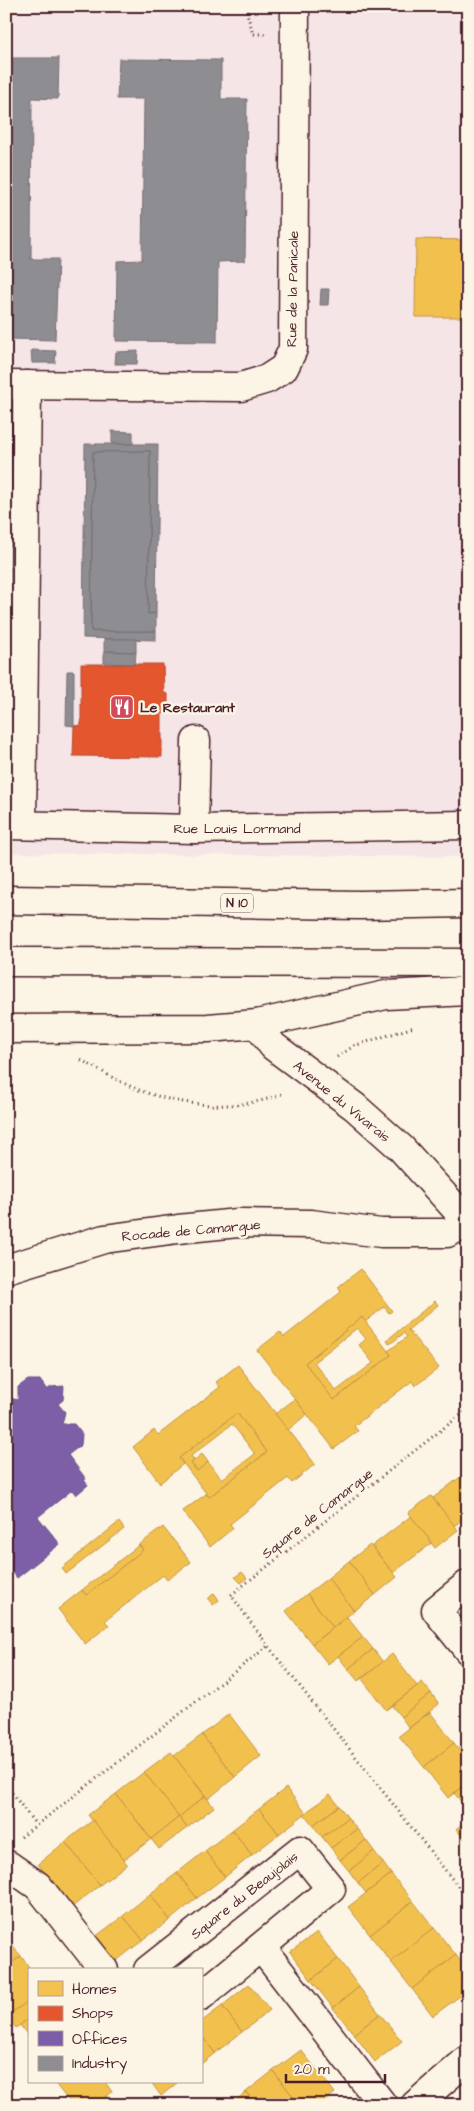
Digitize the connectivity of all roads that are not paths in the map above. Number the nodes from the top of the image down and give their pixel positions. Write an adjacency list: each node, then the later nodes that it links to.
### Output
1 (296, 6): 2 (street, Rue de la Panicale)
2 (16, 385): 4 (street, Rue de la Panicale)
3 (196, 741): 6 (street)
4 (14, 825): 6 (street, Rue Louis Lormand)
5 (468, 825): 6 (street, Rue Louis Lormand)
6 (194, 829)
7 (6, 900): 8 (street, N 10)
8 (468, 904)
9 (6, 962): 10 (street)
10 (468, 963)
11 (468, 991): 12 (street)
12 (257, 1024): 13 (street); 14 (street, Avenue du Vivarais)
13 (6, 1029)
14 (468, 1223): 15 (street, Rocade de Camargue)
15 (6, 1269)
16 (468, 1584): 17 (street)
17 (468, 1650)
18 (7, 1865): 20 (street)
19 (261, 1946): 21 (street, Square du Beaujolais); 22 (street, Square du Beaujolais); 24 (street)
20 (102, 1968)
21 (151, 1968)
22 (202, 1995)
23 (467, 2060): 25 (street)
24 (383, 2105)
25 (414, 2105)

